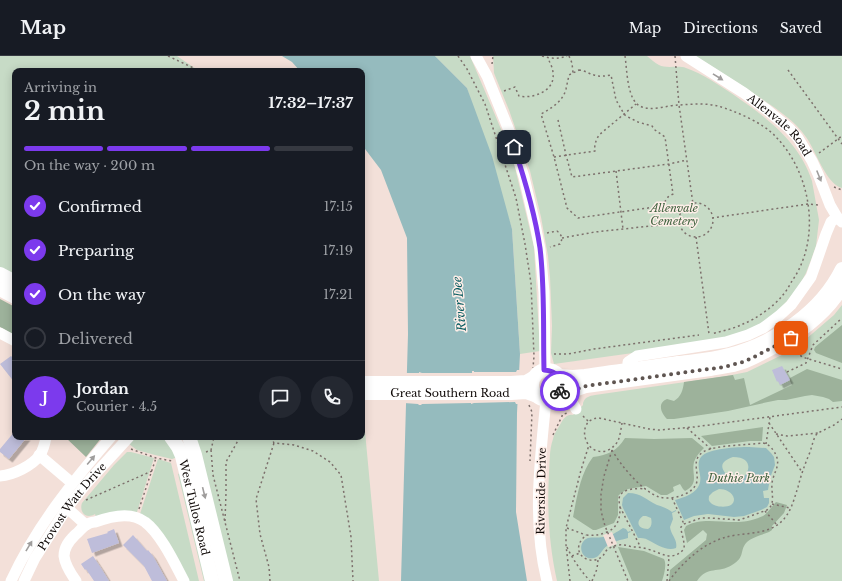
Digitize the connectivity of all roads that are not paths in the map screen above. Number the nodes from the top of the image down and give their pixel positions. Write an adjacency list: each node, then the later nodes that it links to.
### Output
1 (476, 56): 15 (street, Riverside Drive)
2 (686, 56): 3 (street, Allenvale Road, one-way to 3)
3 (839, 219): 12 (street)
4 (842, 269): 12 (main road)
5 (0, 274): 6 (main road)
6 (12, 280)
7 (842, 287): 15 (main road, Great Southern Road)
8 (0, 288): 9 (main road)
9 (12, 295)
10 (0, 333): 11 (street)
11 (12, 339)
12 (628, 370): 13 (main road)
13 (558, 376): 15 (main road); 15 (main road)
14 (365, 383): 15 (main road, Great Southern Road)
15 (541, 386): 16 (main road, Great Southern Road); 17 (street); 36 (street, Riverside Drive)
16 (365, 393)
17 (576, 409)
18 (45, 440): 24 (street)
19 (108, 440): 27 (street, Provost Watt Drive, one-way to 19)
20 (125, 440): 28 (street, Provost Watt Drive)
21 (173, 440): 34 (main road, West Tullos Road)
22 (190, 440): 25 (main road, West Tullos Road)
23 (194, 440): 25 (main road)
24 (40, 456): 26 (street); 27 (street)
25 (195, 456): 35 (main road, West Tullos Road, one-way to 35)
26 (0, 476)
27 (72, 483): 28 (street); 30 (street, Provost Watt Drive, one-way to 27)
28 (67, 508): 29 (street); 31 (street, Provost Watt Drive)
29 (86, 525): 32 (street); 33 (street)
30 (11, 581)
31 (24, 581)
32 (76, 581)
33 (184, 581)
34 (212, 581)
35 (226, 581)
36 (548, 581)

